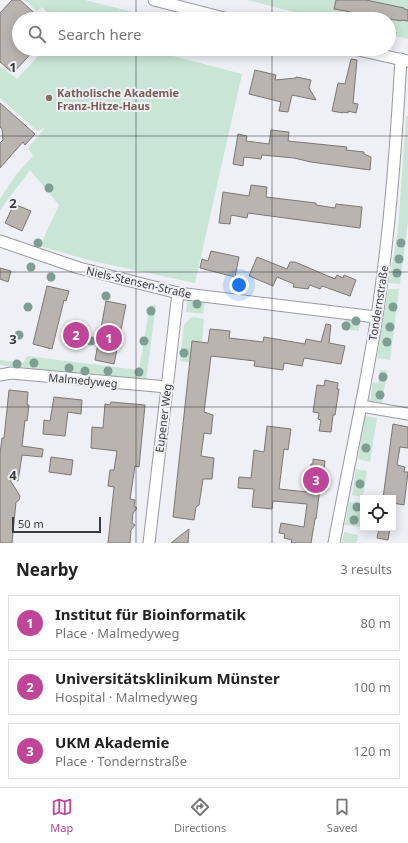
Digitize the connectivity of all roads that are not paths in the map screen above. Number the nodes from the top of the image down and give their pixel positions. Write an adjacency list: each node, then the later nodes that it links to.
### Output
1 (154, 0): 2 (street)
2 (201, 12)
3 (386, 56): 4 (street)
4 (404, 60): 7 (street, Tondernstraße)
5 (0, 241): 6 (street, Niels-Stensen-Straße)
6 (178, 293): 7 (street, Niels-Stensen-Straße); 9 (street, Eupener Weg)
7 (376, 317): 10 (street, Tondernstraße)
8 (0, 375): 9 (street, Malmedyweg)
9 (167, 387): 12 (street, Eupener Weg)
10 (361, 406): 11 (street); 13 (street, Tondernstraße)
11 (408, 414)
12 (149, 543)
13 (334, 543)

